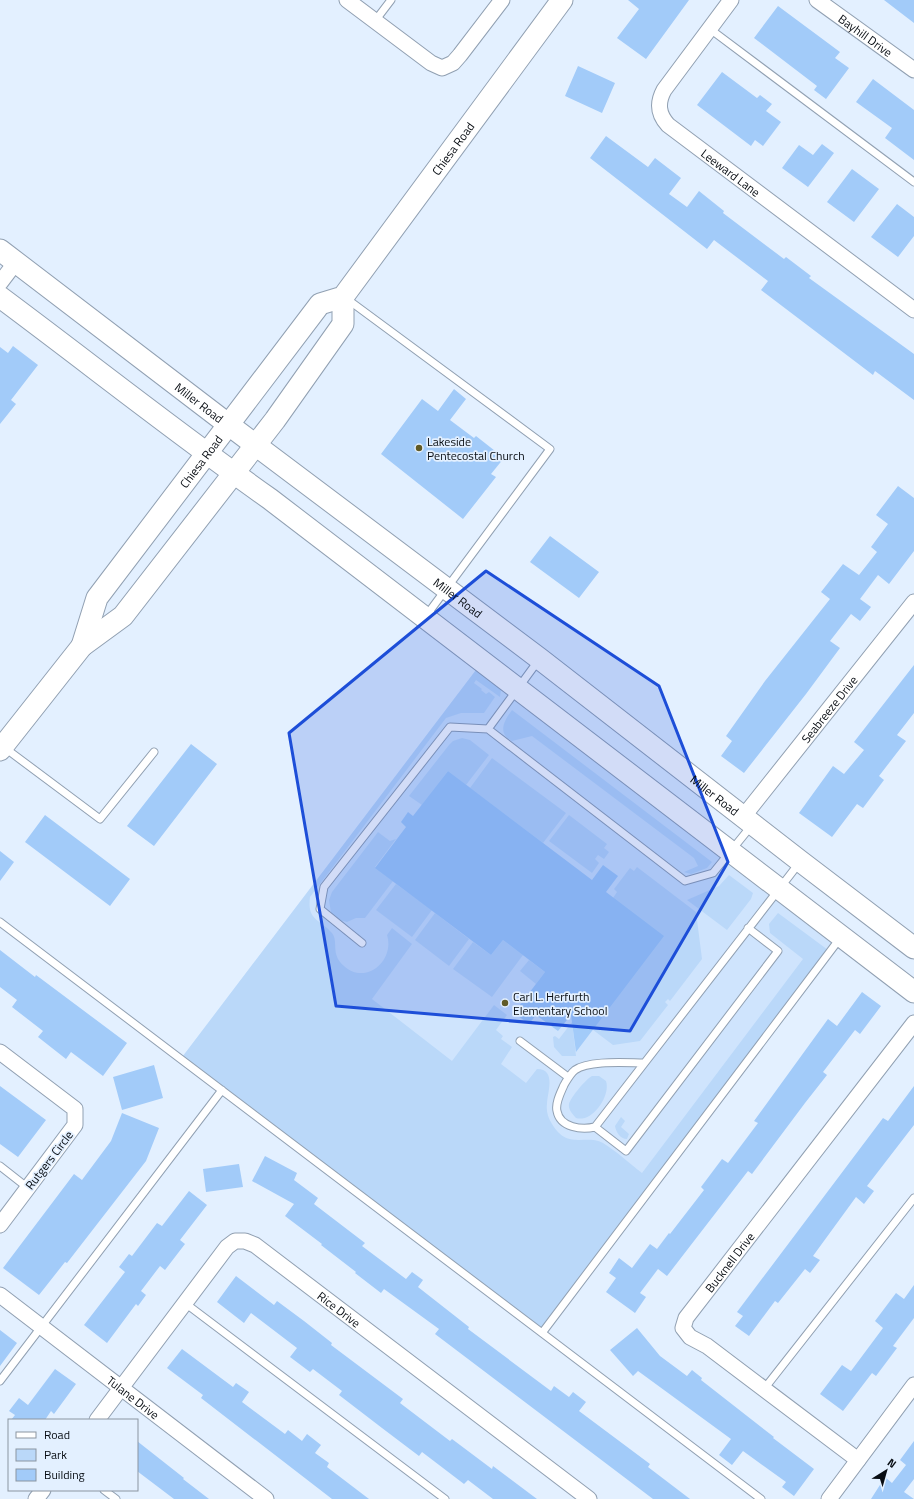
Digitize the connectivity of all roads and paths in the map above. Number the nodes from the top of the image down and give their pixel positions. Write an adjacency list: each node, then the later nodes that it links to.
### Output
1 (347, 0): 7 (street)
2 (391, 0): 7 (lane)
3 (502, 0): 7 (street)
4 (562, 0): 14 (main road, Chiesa Road)
5 (731, 0): 8 (street, Leeward Lane)
6 (817, 0): 9 (street, Bayhill Drive)
7 (375, 21)
8 (710, 29): 10 (lane); 15 (street, Leeward Lane)
9 (914, 70)
10 (914, 182)
11 (8, 256): 12 (street); 16 (main road, Miller Road)
12 (0, 283)
13 (0, 297): 18 (main road)
14 (343, 297): 16 (main road, Chiesa Road); 17 (main road, Chiesa Road); 20 (lane)
15 (914, 310)
16 (229, 425): 17 (main road, Miller Road); 18 (main road, Chiesa Road)
17 (255, 445): 19 (main road, Chiesa Road); 20 (main road, Miller Road)
18 (207, 454): 19 (main road); 23 (main road, Chiesa Road)
19 (234, 473): 22 (main road); 23 (main road, Chiesa Road)
20 (447, 589): 22 (lane); 24 (main road, Miller Road)
21 (914, 602): 29 (street, Seabreeze Drive)
22 (425, 618): 25 (main road)
23 (82, 646): 27 (main road, Chiesa Road)
24 (540, 659): 25 (lane); 29 (main road, Miller Road)
25 (517, 688): 26 (lane); 30 (main road)
26 (488, 729): 30 (lane); 36 (lane)
27 (1, 748): 28 (lane)
28 (154, 752)
29 (748, 821): 30 (lane); 31 (main road, Miller Road)
30 (730, 852): 32 (main road)
31 (800, 861): 32 (lane); 37 (main road, Miller Road)
32 (779, 889): 34 (lane); 35 (main road)
33 (0, 922): 44 (lane)
34 (748, 928): 42 (lane); 45 (lane)
35 (841, 937): 38 (main road); 53 (lane)
36 (362, 943)
37 (914, 948)
38 (914, 992)
39 (914, 1023): 57 (street, Bucknell Drive)
40 (520, 1041): 43 (lane)
41 (0, 1052): 47 (street, Rutgers Circle)
42 (644, 1063): 43 (lane); 45 (lane)
43 (568, 1078): 45 (lane)
44 (222, 1090): 52 (lane); 53 (lane)
45 (595, 1127)
46 (0, 1166): 47 (lane)
47 (28, 1188): 49 (street, Rutgers Circle)
48 (914, 1198): 57 (lane)
49 (0, 1225)
50 (0, 1295): 52 (street, Tulane Drive)
51 (185, 1302): 56 (street, Rice Drive); 65 (lane); 66 (street, Rice Drive)
52 (41, 1327): 54 (lane); 56 (street, Tulane Drive)
53 (542, 1333): 67 (lane)
54 (0, 1381)
55 (914, 1385): 59 (street)
56 (121, 1389): 58 (street, Rice Drive); 64 (street, Tulane Drive)
57 (764, 1389): 59 (street, Bucknell Drive)
58 (98, 1419)
59 (858, 1460): 68 (street)
60 (42, 1491): 62 (street)
61 (105, 1491): 63 (lane)
62 (36, 1499)
63 (116, 1499)
64 (266, 1499)
65 (445, 1499)
66 (589, 1499)
67 (761, 1499)
68 (829, 1499)

